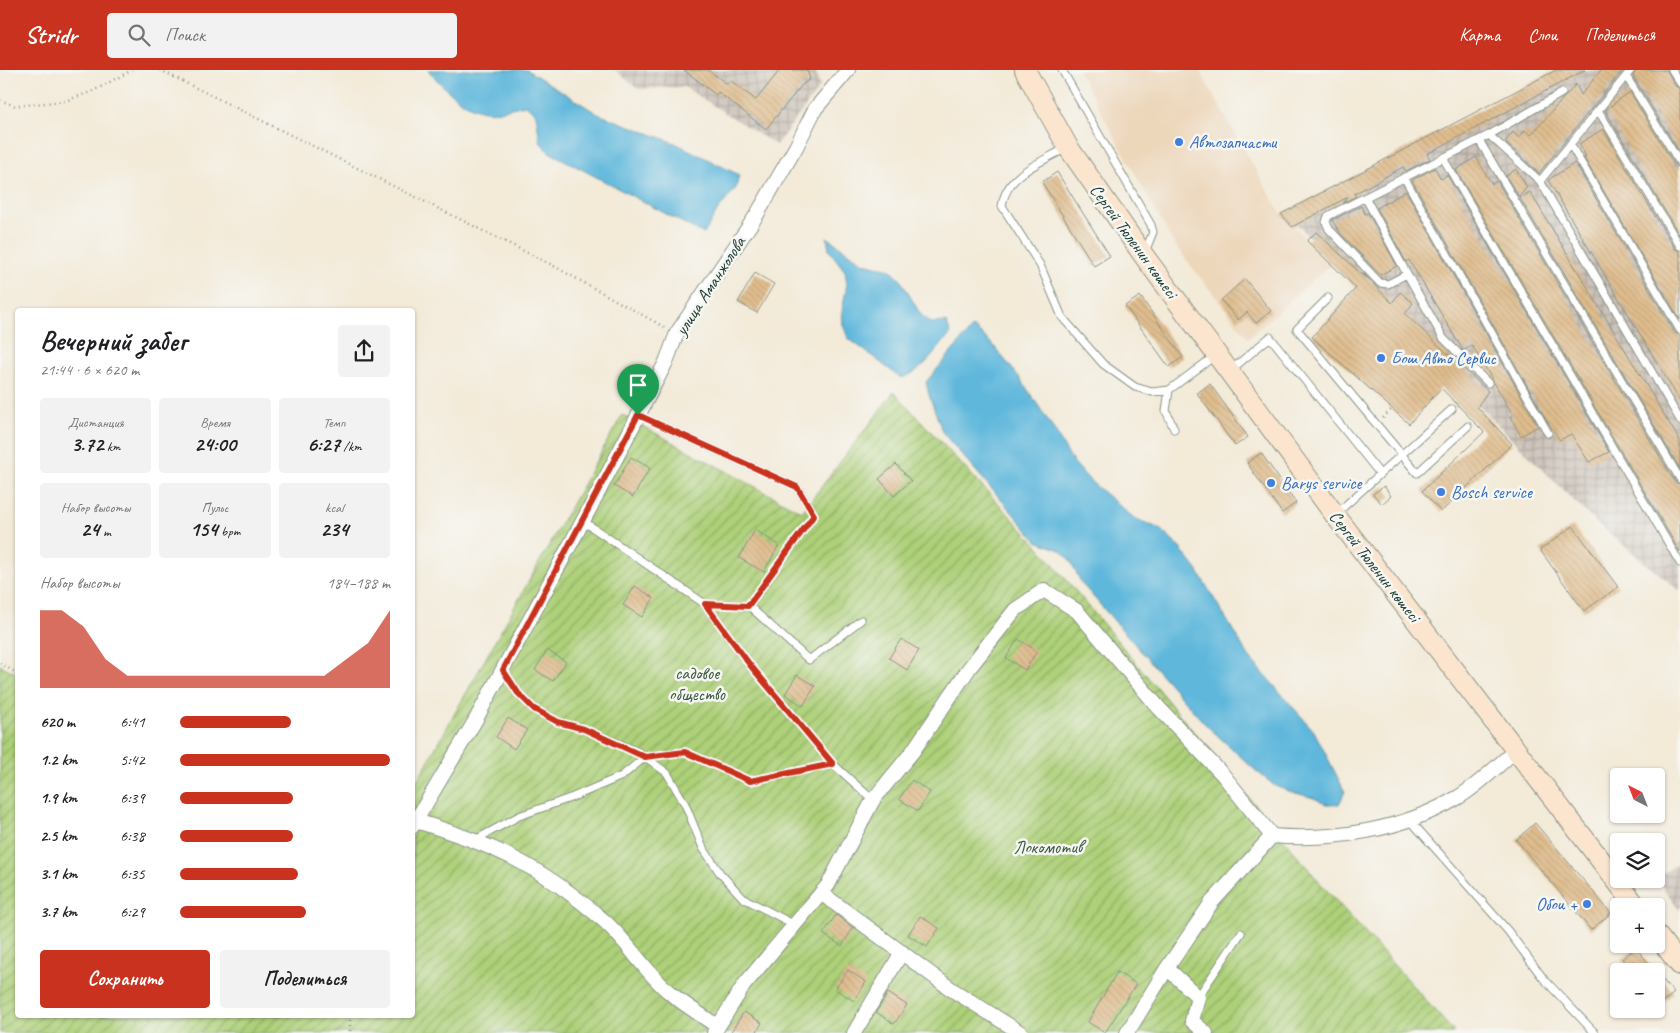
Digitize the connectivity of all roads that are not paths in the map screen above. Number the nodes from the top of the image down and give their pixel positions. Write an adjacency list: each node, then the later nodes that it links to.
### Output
1 (848, 70): 29 (street, улица Аманжолова)
2 (1025, 70): 13 (main road, Сергей Тюленин көшесі)
3 (1062, 70): 20 (lane)
4 (1631, 70): 6 (lane)
5 (1672, 70): 7 (lane)
6 (1626, 76): 9 (lane); 15 (lane)
7 (1680, 83)
8 (1562, 93): 10 (lane)
9 (1598, 110): 12 (lane); 19 (lane)
10 (1489, 135): 11 (lane); 17 (lane)
11 (1479, 140): 14 (lane); 36 (lane)
12 (1570, 144): 17 (lane); 23 (lane)
13 (1068, 147): 20 (main road, Сергей Тюленин көшесі); 27 (lane)
14 (1442, 158): 16 (lane); 39 (lane)
15 (1680, 163)
16 (1404, 177): 18 (lane); 33 (lane)
17 (1540, 181): 30 (lane)
18 (1365, 197): 21 (lane); 21 (lane)
19 (1680, 246)
20 (1144, 256): 24 (main road, Сергей Тюленин көшесі)
21 (1407, 274): 26 (lane)
22 (1328, 298): 34 (lane)
23 (1680, 330)
24 (1216, 354): 25 (main road, Сергей Тюленин көшесі); 27 (lane)
25 (1229, 372): 35 (lane); 37 (main road, Сергей Тюленин көшесі)
26 (1488, 383)
27 (1169, 390): 32 (lane)
28 (1452, 409): 34 (lane)
29 (638, 415): 38 (street, улица Аманжолова); 41 (lane)
30 (1680, 420)
31 (1468, 426): 34 (lane)
32 (1174, 429)
33 (1548, 433)
34 (1402, 455): 35 (lane)
35 (1380, 474): 37 (lane)
36 (1680, 479)
37 (1335, 515): 44 (main road, Сергей Тюленин көшесі)
38 (583, 521): 40 (lane); 43 (street, улица Аманжолова)
39 (1680, 563)
40 (705, 604): 41 (lane); 46 (lane)
41 (748, 606): 42 (lane)
42 (861, 620)
43 (503, 670): 45 (lane); 49 (street, улица Аманжолова)
44 (1517, 750): 48 (street); 54 (main road, Сергей Тюленин көшесі)
45 (645, 757): 46 (lane); 52 (lane); 55 (lane)
46 (833, 764): 47 (lane)
47 (873, 800): 51 (street); 53 (street)
48 (1410, 820): 51 (street); 67 (lane)
49 (415, 822)
50 (415, 824): 52 (street)
51 (1272, 836): 60 (street)
52 (475, 840): 62 (street)
53 (821, 893): 55 (street); 58 (street)
54 (1630, 898)
55 (795, 924): 62 (street)
56 (1241, 933): 61 (lane)
57 (1665, 946): 59 (main road)
58 (902, 952): 63 (street); 64 (street)
59 (1680, 965)
60 (1167, 968): 61 (street); 65 (street)
61 (1198, 997): 66 (street)
62 (716, 1030)
63 (854, 1033)
64 (1021, 1033)
65 (1127, 1033)
66 (1206, 1033)
67 (1595, 1033)

